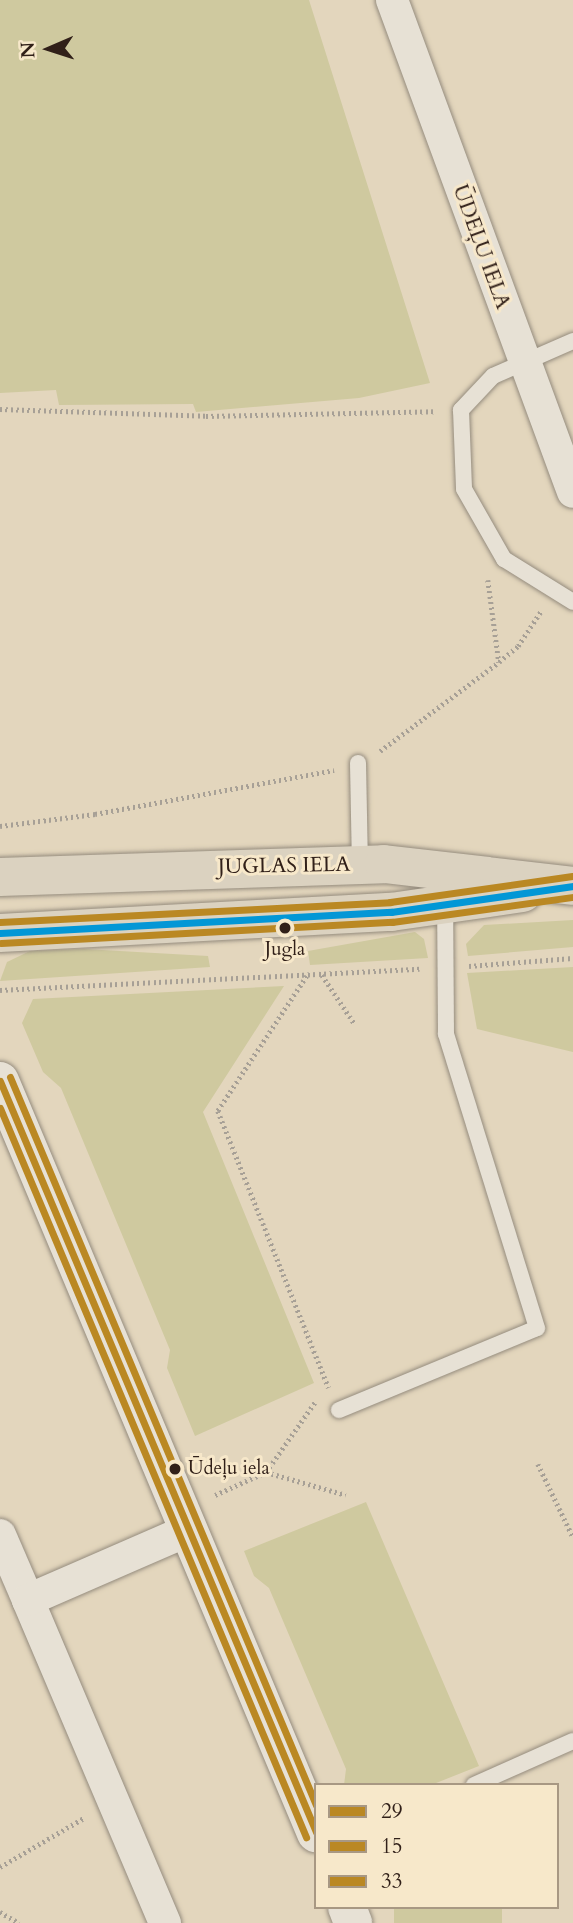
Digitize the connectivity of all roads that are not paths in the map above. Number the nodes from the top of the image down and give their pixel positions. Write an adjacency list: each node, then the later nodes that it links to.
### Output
1 (392, 0): 3 (street, ŪDEĻU IELA)
2 (573, 341): 3 (lane)
3 (522, 360): 4 (street, ŪDEĻU IELA); 5 (lane)
4 (573, 492)
5 (573, 602)
6 (358, 763): 7 (lane)
7 (360, 864): 8 (main road, JUGLAS IELA); 9 (main road, JUGLAS IELA)
8 (0, 877)
9 (570, 886): 10 (main road, JUGLAS IELA)
10 (445, 905): 11 (main road, JUGLAS IELA); 13 (lane)
11 (0, 933)
12 (0, 1081): 14 (street)
13 (339, 1410)
14 (183, 1521): 16 (street); 19 (street)
15 (0, 1535): 16 (street)
16 (28, 1600): 20 (street)
17 (573, 1741): 18 (lane)
18 (478, 1783)
19 (314, 1828)
20 (165, 1923)

